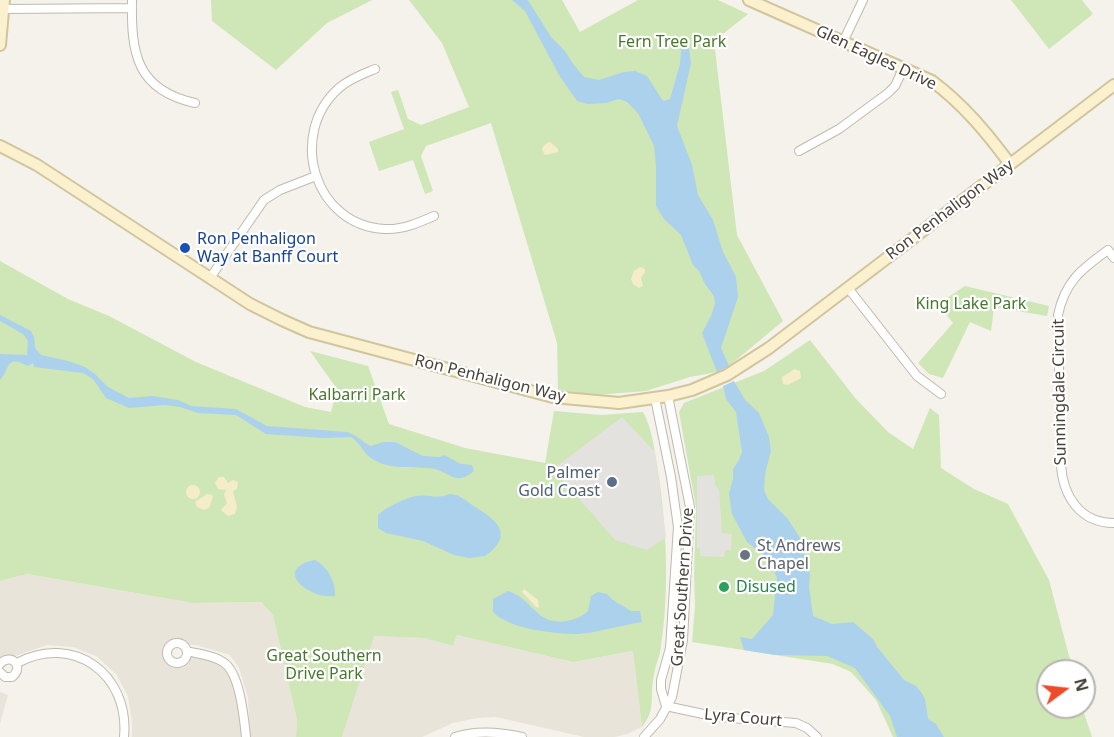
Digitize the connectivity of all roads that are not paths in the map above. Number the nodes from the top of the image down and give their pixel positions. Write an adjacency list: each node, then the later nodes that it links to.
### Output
1 (749, 0): 5 (street, Glen Eagles Drive)
2 (863, 0): 5 (street)
3 (132, 4): 4 (street); 10 (street)
4 (4, 5): 6 (street)
5 (843, 42): 8 (street, Glen Eagles Drive)
6 (0, 45)
7 (375, 69): 14 (street)
8 (903, 69): 12 (street); 13 (street, Glen Eagles Drive)
9 (1114, 85): 13 (street, Ron Penhaligon Way)
10 (195, 103)
11 (0, 146): 18 (street, Ron Penhaligon Way)
12 (799, 151)
13 (1010, 164): 19 (street, Ron Penhaligon Way)
14 (316, 176): 15 (street); 18 (street)
15 (434, 216)
16 (1111, 247): 17 (street, Sunningdale Circuit); 23 (street, Sunningdale Circuit)
17 (1114, 258)
18 (210, 278): 22 (street, Ron Penhaligon Way)
19 (848, 288): 20 (street); 21 (street, Ron Penhaligon Way)
20 (941, 394)
21 (668, 396): 22 (street, Ron Penhaligon Way); 28 (street, Great Southern Drive)
22 (655, 398): 28 (street, Great Southern Drive)
23 (1114, 523)
24 (187, 651): 30 (street)
25 (17, 663): 26 (street); 27 (street); 29 (street)
26 (0, 664)
27 (0, 672)
28 (666, 706): 33 (street, Great Southern Drive); 34 (street, Lyra Court)
29 (124, 737)
30 (246, 737)
31 (455, 737): 32 (street)
32 (522, 737)
33 (644, 737)
34 (817, 737)

